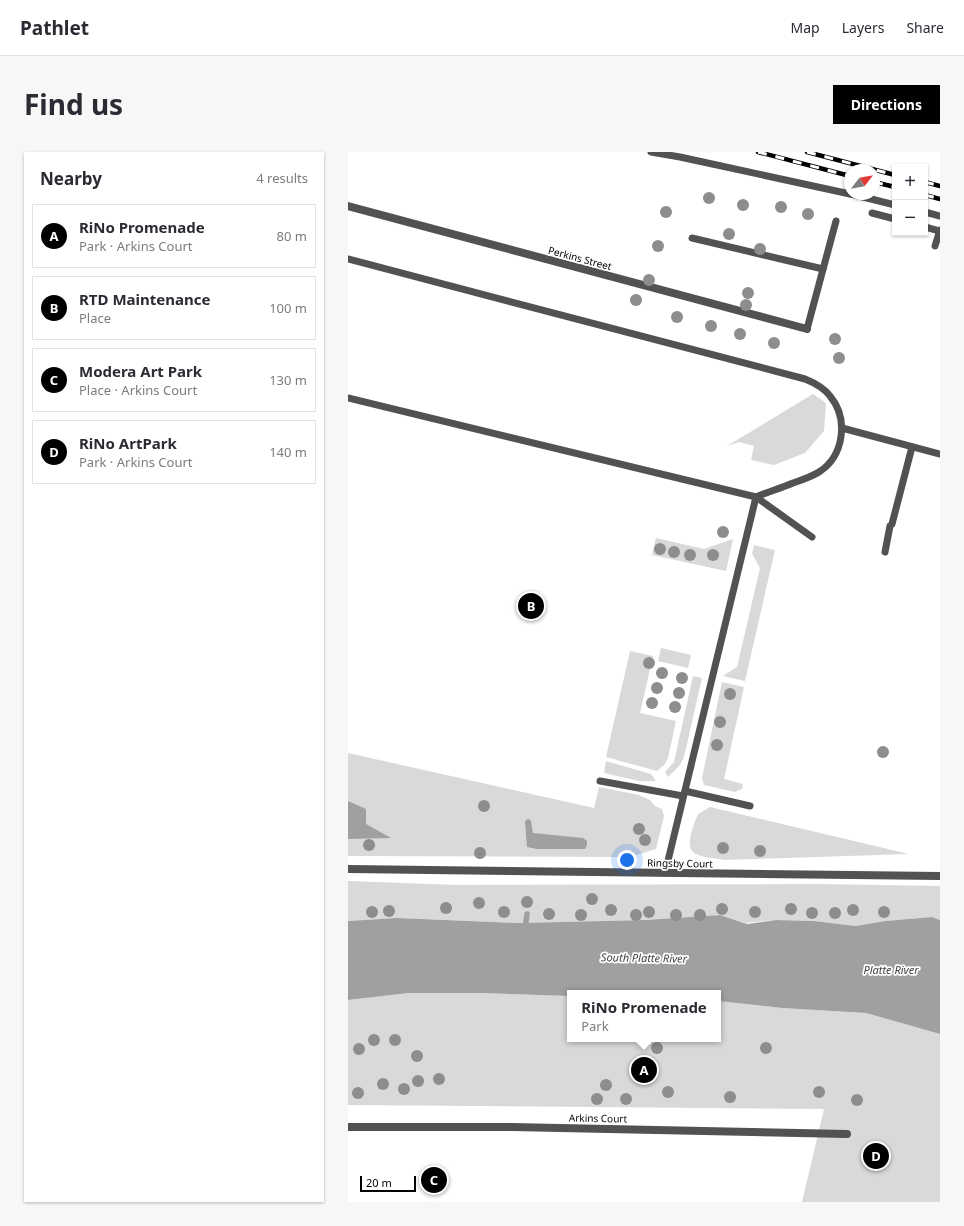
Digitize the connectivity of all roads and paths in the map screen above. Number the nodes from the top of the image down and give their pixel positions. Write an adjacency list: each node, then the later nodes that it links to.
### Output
1 (652, 152): 2 (lane)
2 (844, 193)
3 (875, 200): 4 (lane)
4 (892, 204)
5 (348, 206): 17 (street, Perkins Street)
6 (872, 213): 9 (lane)
7 (928, 213): 8 (lane)
8 (940, 216)
9 (892, 218)
10 (836, 221): 16 (lane)
11 (928, 228): 12 (lane)
12 (940, 230): 14 (lane)
13 (692, 238): 16 (lane)
14 (935, 246)
15 (348, 259): 19 (lane)
16 (823, 269): 17 (lane)
17 (807, 329)
18 (348, 398): 22 (lane)
19 (842, 428): 20 (lane); 22 (lane)
20 (912, 447): 21 (lane); 24 (lane)
21 (940, 454)
22 (756, 497): 23 (lane); 26 (lane)
23 (812, 537)
24 (884, 552)
25 (600, 781): 26 (lane)
26 (684, 794): 27 (lane); 29 (lane)
27 (750, 806)
28 (348, 869): 29 (street, Ringsby Court)
29 (665, 873): 30 (street, Ringsby Court)
30 (940, 876)
31 (348, 1127): 32 (street, Arkins Court)
32 (847, 1134)

